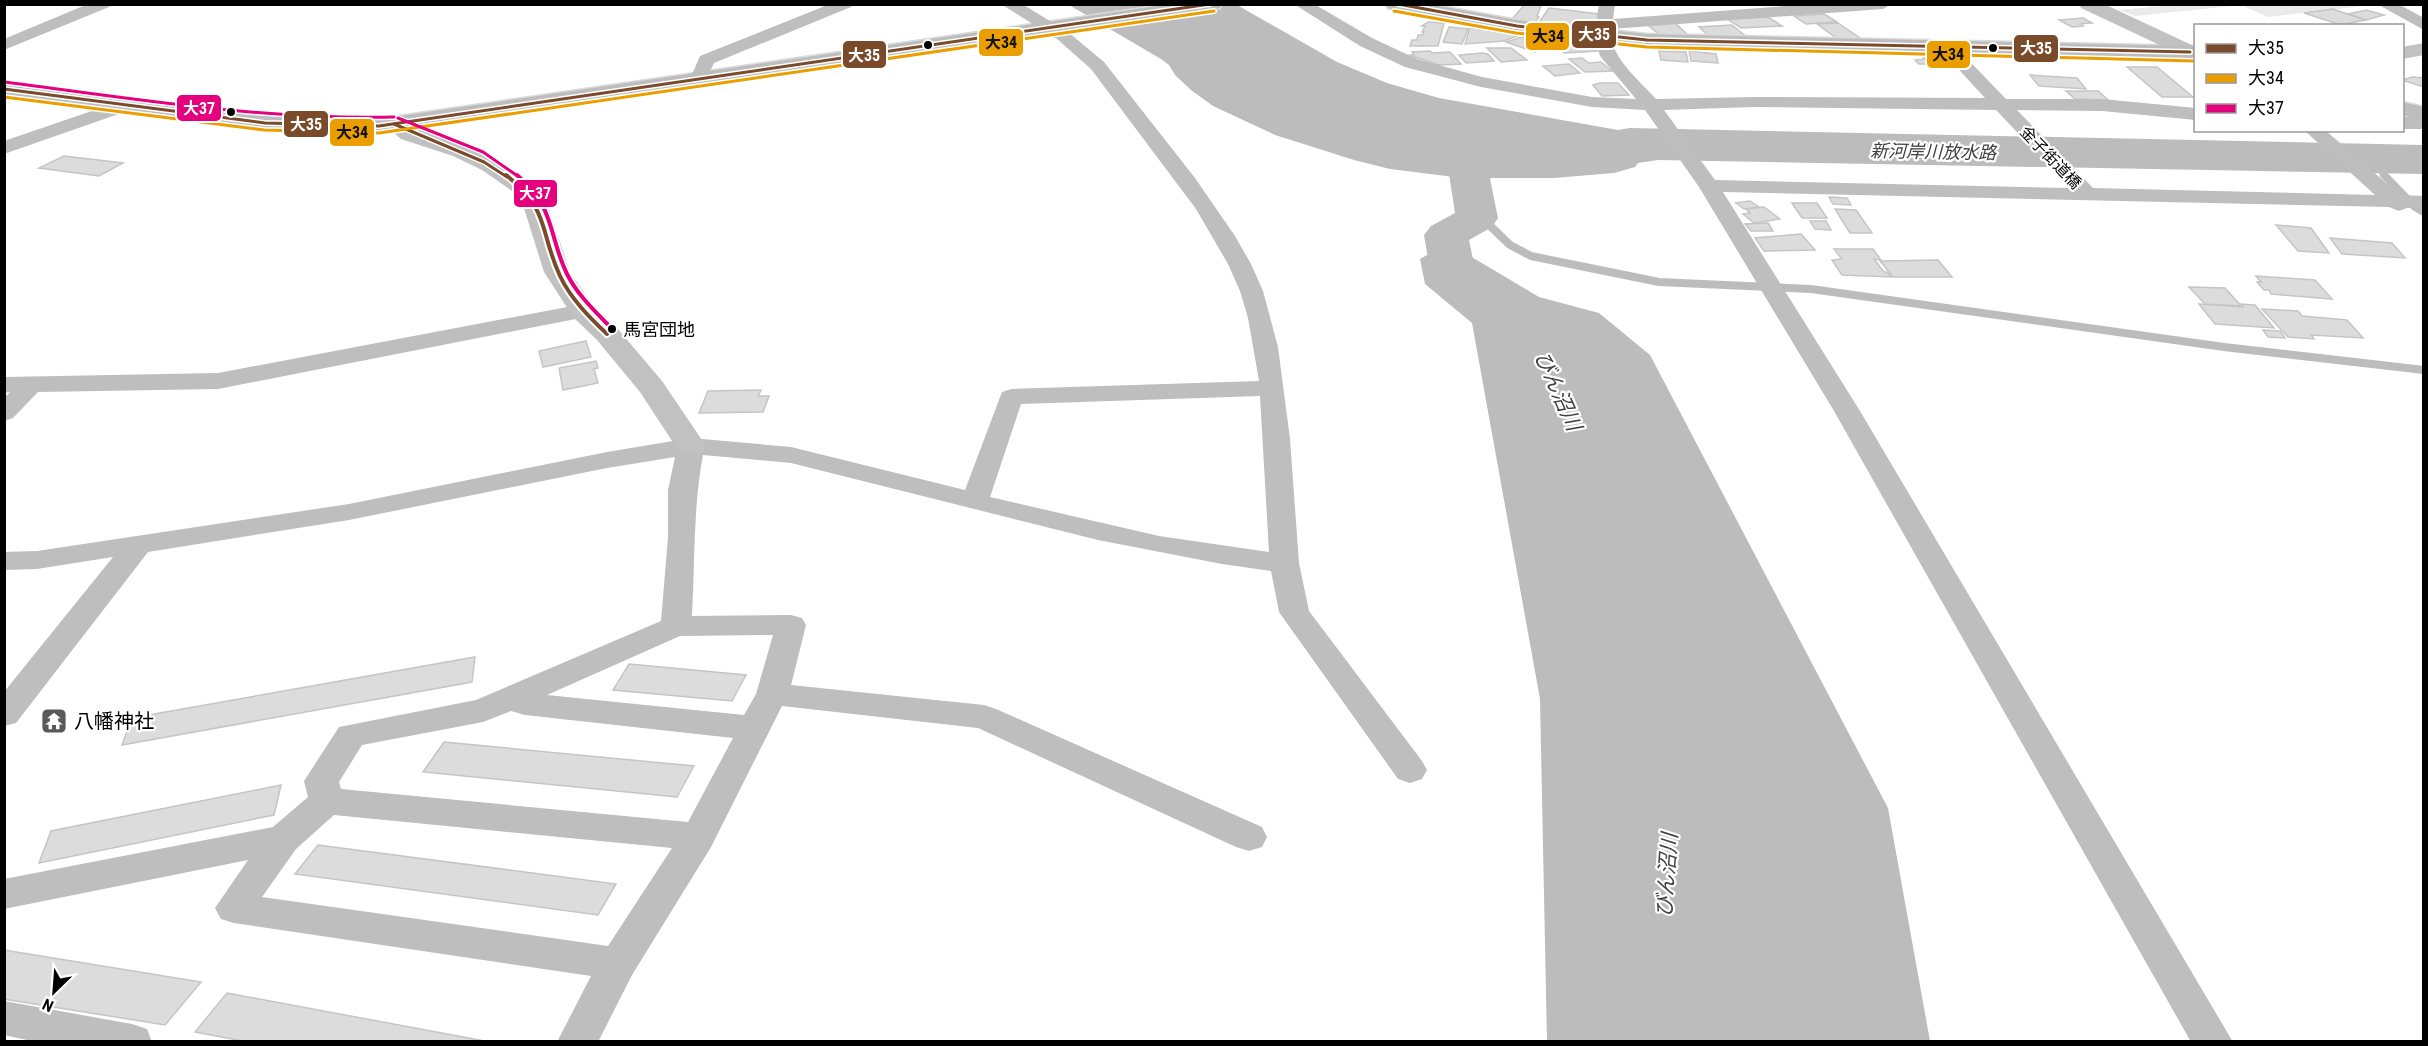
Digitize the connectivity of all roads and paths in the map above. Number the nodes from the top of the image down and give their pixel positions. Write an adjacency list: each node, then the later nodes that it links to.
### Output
1 (103, 4): 14 (street)
2 (845, 4): 19 (street)
3 (1009, 4): 12 (street)
4 (1213, 4): 12 (main road)
5 (1302, 4): 24 (street)
6 (1395, 4): 13 (main road)
7 (1607, 4): 13 (street)
8 (1883, 4): 13 (street)
9 (2088, 4): 17 (street)
10 (2385, 4): 11 (street)
11 (2424, 25)
12 (1055, 28): 19 (main road); 40 (street)
13 (1603, 31): 15 (main road); 24 (street)
14 (4, 45)
15 (1946, 47): 17 (main road); 21 (street, 金子街道橋)
16 (2424, 49): 18 (street)
17 (2193, 53)
18 (2404, 53)
19 (699, 79): 29 (main road)
20 (4, 89): 22 (main road)
21 (1998, 104): 24 (street); 25 (street); 33 (street, 金子街道橋)
22 (124, 106): 29 (main road); 31 (street)
23 (2404, 108): 26 (main road)
24 (1655, 110): 32 (street)
25 (2194, 114)
26 (2424, 114)
27 (2404, 123): 28 (street)
28 (2424, 123)
29 (394, 124): 37 (street)
30 (2315, 132): 34 (street)
31 (4, 148)
32 (1706, 183): 33 (street); 62 (street)
33 (2087, 194): 34 (street)
34 (2387, 196): 35 (street); 36 (street)
35 (2424, 202)
36 (2424, 220)
37 (583, 311): 39 (street); 42 (street)
38 (4, 385): 39 (street)
39 (30, 386): 41 (street)
40 (1271, 388): 43 (street); 46 (street)
41 (4, 413)
42 (691, 446): 43 (street); 44 (street); 47 (street)
43 (975, 500): 46 (street)
44 (138, 545): 45 (street); 50 (street)
45 (4, 561)
46 (1284, 563): 52 (street)
47 (676, 626): 48 (street); 49 (street)
48 (772, 694): 51 (street); 55 (street)
49 (511, 698): 51 (street); 53 (street)
50 (4, 715)
51 (754, 728): 54 (street)
52 (1410, 770)
53 (327, 801): 54 (street); 56 (street)
54 (698, 837): 58 (street)
55 (1249, 837)
56 (283, 839): 57 (street); 58 (street)
57 (4, 894)
58 (618, 964): 61 (street)
59 (4, 1018): 60 (street)
60 (132, 1041)
61 (577, 1041)
62 (2213, 1041)

